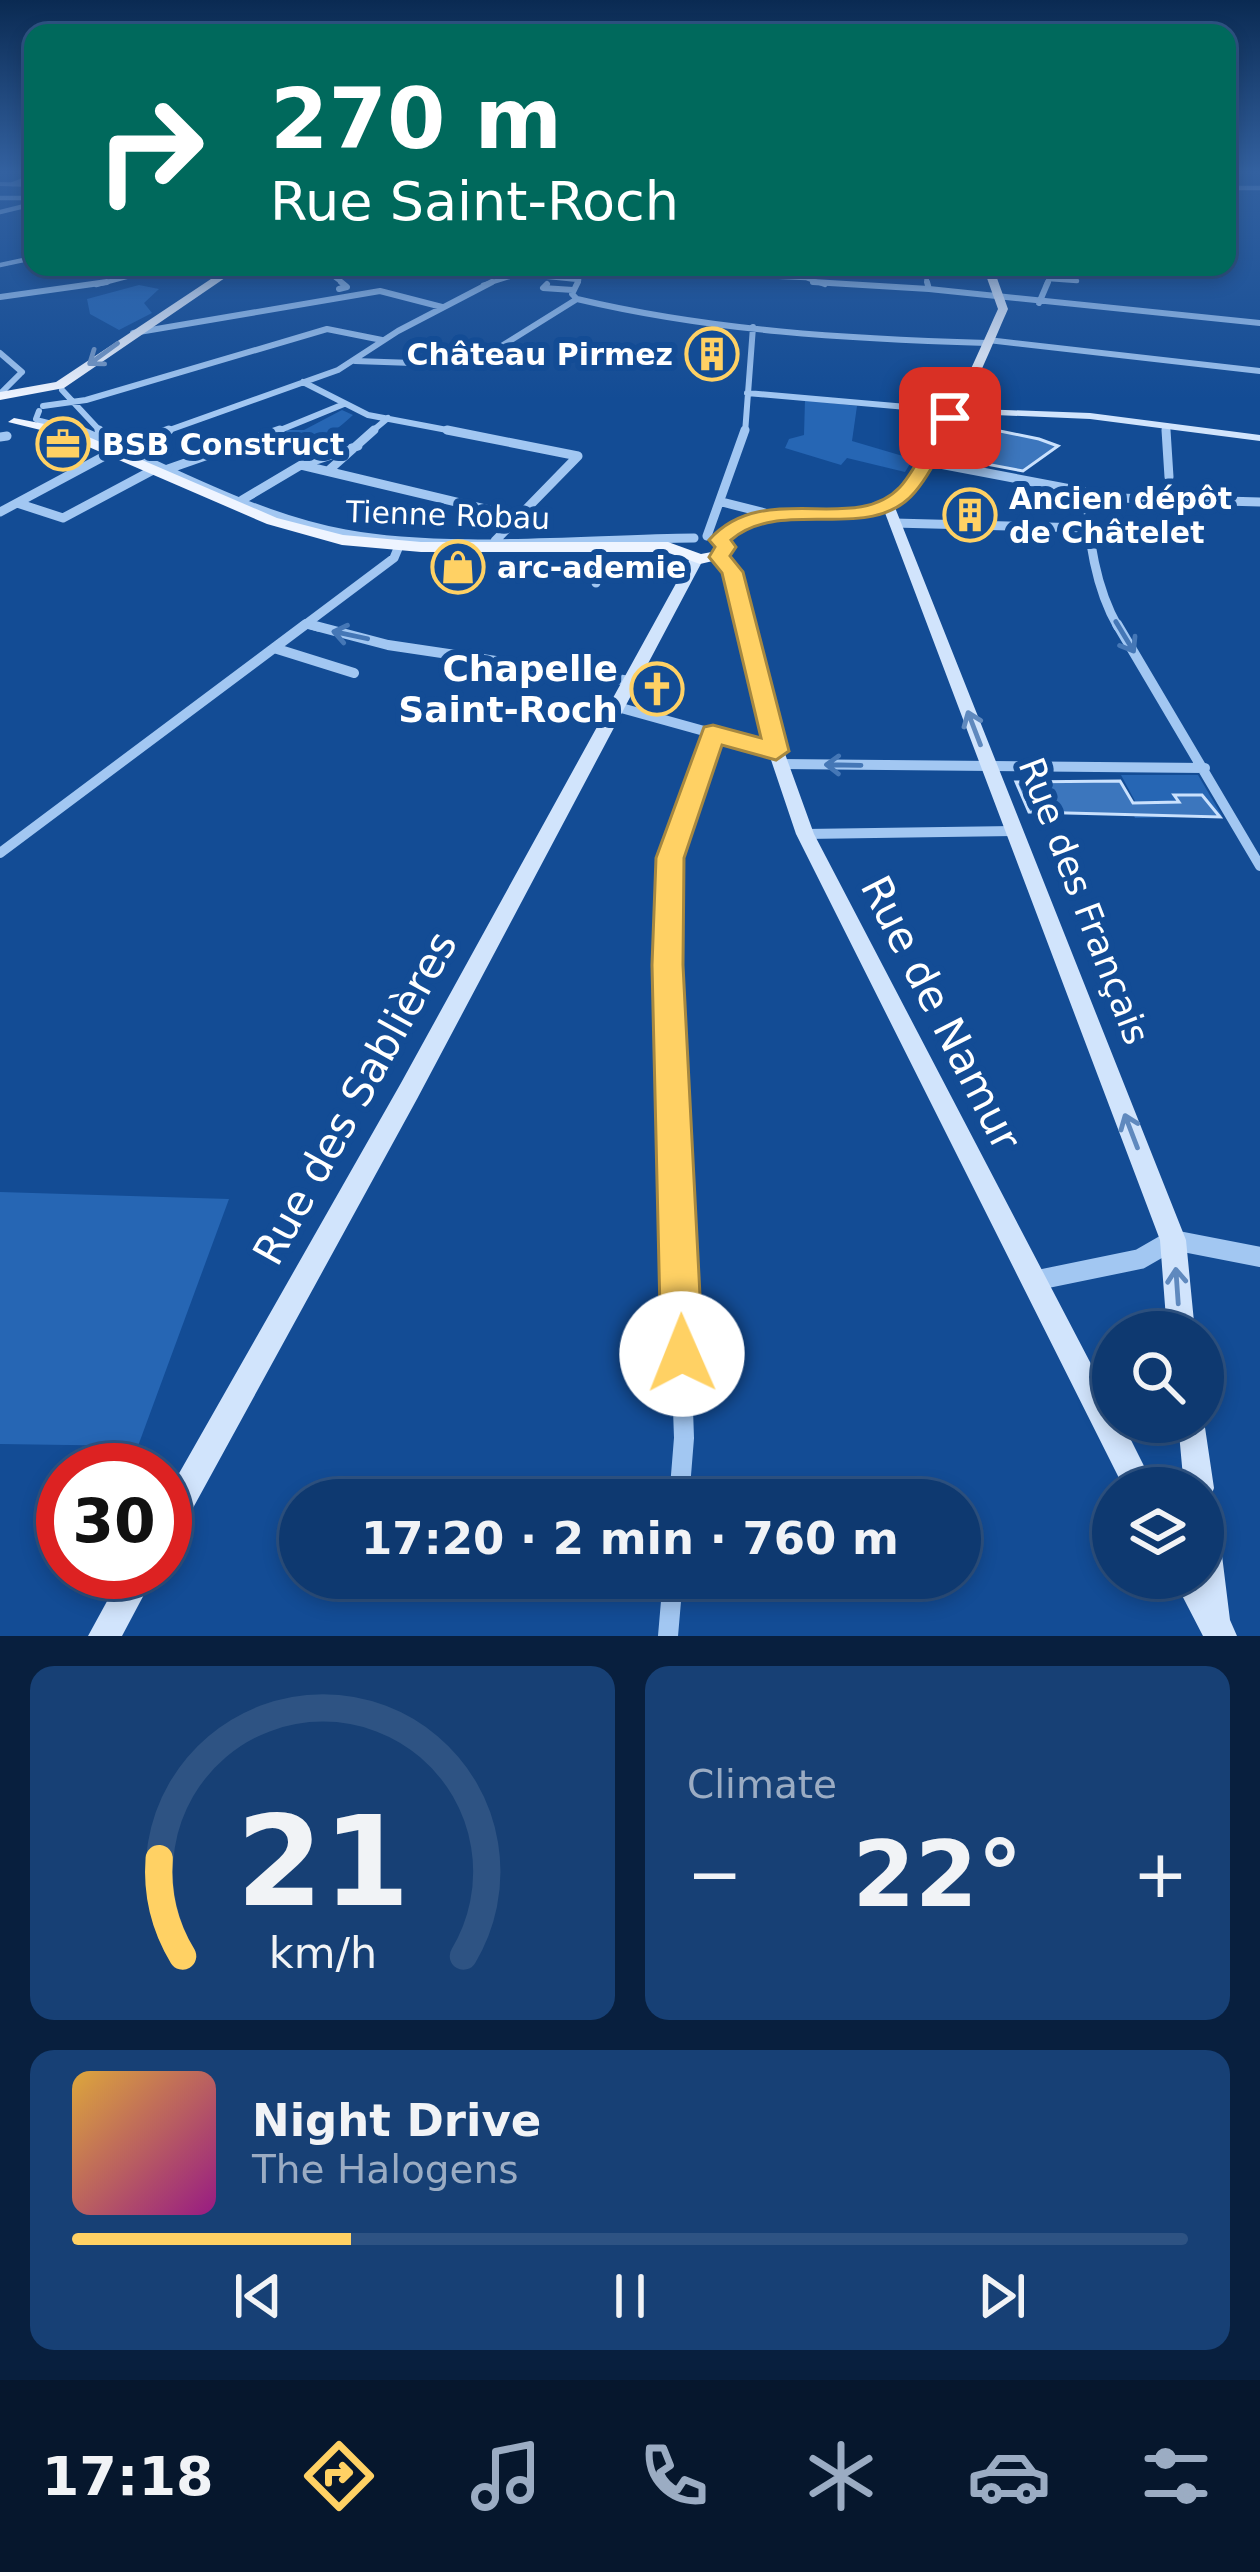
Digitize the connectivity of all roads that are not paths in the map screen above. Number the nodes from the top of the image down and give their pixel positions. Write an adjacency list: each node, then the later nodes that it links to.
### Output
1 (122, 276): 20 (street)
2 (222, 276): 26 (main road)
3 (333, 276): 17 (street)
4 (512, 276): 23 (street)
5 (539, 276): 14 (street)
6 (586, 276): 14 (street)
7 (786, 276): 13 (street)
8 (812, 276): 13 (street)
9 (900, 276): 12 (street)
10 (937, 276): 12 (street)
11 (993, 276): 21 (main road)
12 (926, 277): 18 (street)
13 (806, 278): 18 (street)
14 (579, 280): 19 (street)
15 (1077, 281): 22 (street)
16 (547, 284): 19 (street)
17 (339, 289)
18 (929, 289): 21 (street)
19 (575, 295): 25 (street); 30 (street)
20 (0, 296)
21 (1000, 300): 22 (street); 28 (main road)
22 (1039, 303): 24 (street)
23 (442, 307): 26 (street); 27 (street)
24 (1260, 322)
25 (753, 327): 28 (street); 35 (street)
26 (132, 333): 36 (main road, one-way to 36)
27 (382, 340): 30 (street); 38 (street)
28 (988, 342): 31 (street); 41 (main road)
29 (0, 353): 32 (street)
30 (353, 361): 33 (street)
31 (1260, 371)
32 (22, 372): 36 (street); 37 (street)
33 (302, 382): 39 (street); 48 (street)
34 (62, 390): 38 (street)
35 (747, 392): 41 (street); 56 (street)
36 (29, 394): 37 (main road); 40 (main road)
37 (0, 395)
38 (76, 402): 40 (street); 46 (street)
39 (344, 404): 42 (street); 51 (street)
40 (41, 408): 44 (main road); 46 (street, Tienne Robau)
41 (948, 416): 43 (main road); 49 (main road)
42 (388, 418): 47 (street); 62 (street)
43 (1166, 426): 45 (main road); 53 (street)
44 (5, 430): 48 (main road, Tienne Robau)
45 (1260, 438)
46 (99, 440): 48 (street, Tienne Robau)
47 (358, 446): 50 (street); 52 (street)
48 (116, 450): 51 (main road, Tienne Robau); 58 (street)
49 (924, 461): 54 (street); 61 (main road)
50 (302, 465): 52 (street); 55 (street)
51 (161, 469): 55 (street, Tienne Robau); 58 (street); 65 (main road, Tienne Robau)
52 (328, 471): 62 (street)
53 (1169, 477)
54 (1088, 493): 57 (street); 63 (street)
55 (242, 500): 64 (street, Tienne Robau)
56 (722, 502): 60 (street); 67 (street)
57 (1260, 502)
58 (17, 503): 59 (street)
59 (0, 512)
60 (765, 513): 61 (main road); 67 (main road)
61 (891, 514): 63 (street); 76 (main road, Rue des Français, one-way to 61)
62 (519, 517): 64 (street)
63 (1087, 528): 77 (street, one-way to 77)
64 (495, 541): 67 (street, Tienne Robau)
65 (399, 546): 66 (main road, Tienne Robau); 69 (street)
66 (596, 546): 67 (main road, Tienne Robau); 68 (street)
67 (704, 547): 72 (main road, Rue des Sablières); 75 (main road, Rue de Namur)
68 (596, 583)
69 (308, 624): 70 (street); 72 (street, one-way to 69)
70 (274, 648): 71 (street); 80 (street)
71 (354, 673)
72 (630, 681): 73 (main road, Rue des Sablières)
73 (614, 706): 74 (street); 88 (main road, Rue des Sablières)
74 (713, 734): 75 (street); 87 (street)
75 (778, 758): 76 (street, one-way to 75); 79 (main road, Rue de Namur)
76 (990, 768): 77 (street); 78 (main road, Rue des Français)
77 (1205, 768): 81 (street)
78 (1014, 832): 79 (street); 82 (main road, Rue des Français, one-way to 78)
79 (805, 834): 84 (main road, Rue de Namur)
80 (0, 853)
81 (1260, 866)
82 (1173, 1240): 83 (street); 84 (street); 85 (main road, Rue des Français, one-way to 82)
83 (1260, 1257)
84 (1033, 1282): 86 (main road, Rue de Namur)
85 (1179, 1311)
86 (1129, 1467)
87 (681, 1479)
88 (192, 1480)
89 (125, 1599): 94 (main road)
90 (671, 1599): 95 (street)
91 (1200, 1599): 93 (main road)
92 (1212, 1599): 93 (main road)
93 (1216, 1631)
94 (104, 1636)
95 (668, 1636)

